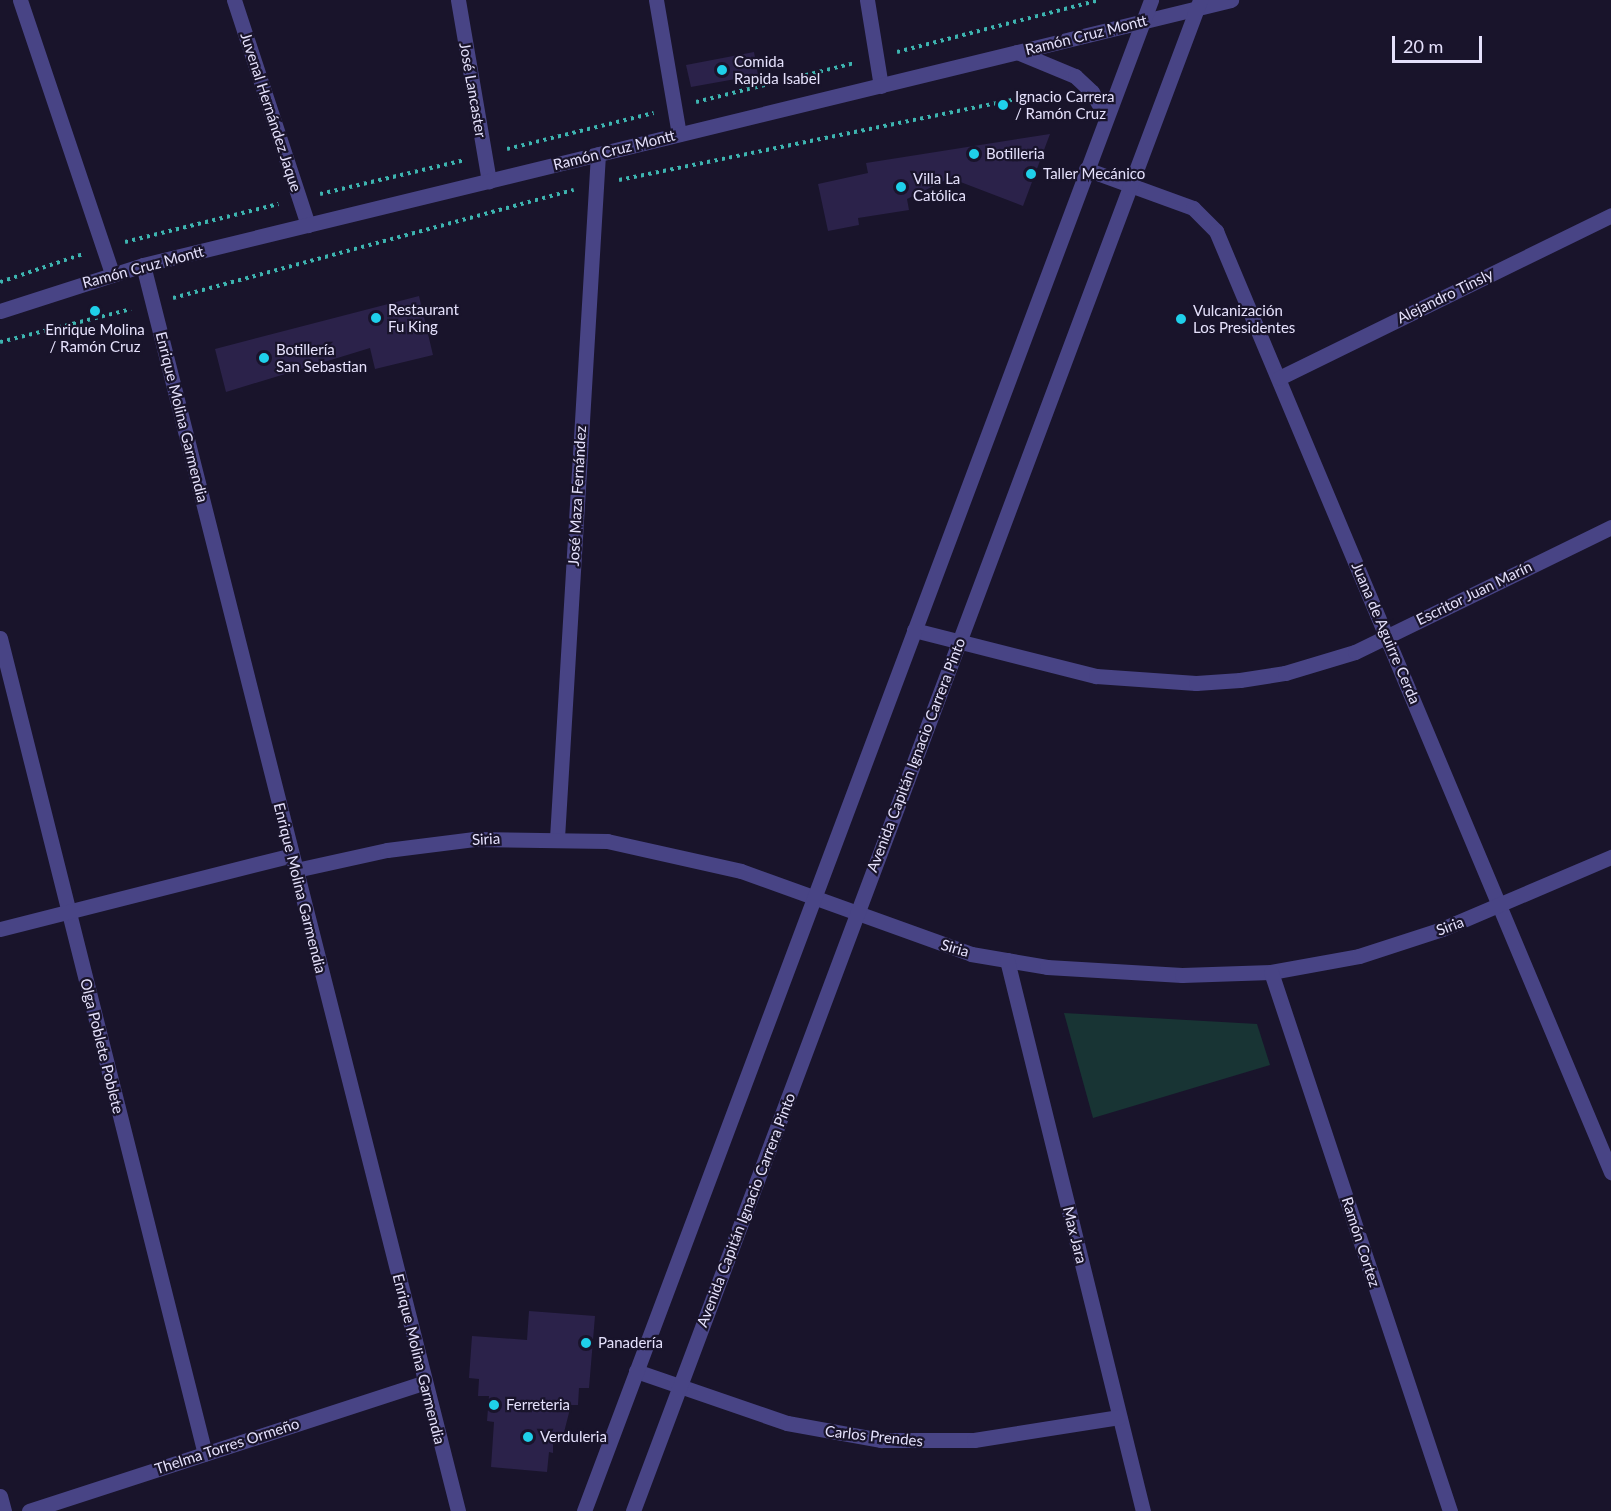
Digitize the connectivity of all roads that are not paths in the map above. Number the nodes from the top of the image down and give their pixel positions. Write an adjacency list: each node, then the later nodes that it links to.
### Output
1 (20, 0): 21 (street)
2 (234, 0): 19 (street, Juvenal Hernández Jaque)
3 (458, 0): 16 (street, José Lancaster)
4 (656, 0): 13 (street)
5 (867, 0): 11 (street)
6 (1151, 0): 9 (street)
7 (1231, 0): 8 (street, Ramón Cruz Montt)
8 (1198, 4): 9 (street, Ramón Cruz Montt); 17 (street, Avenida Capitán Ignacio Carrera Pinto)
9 (1141, 22): 10 (street, Ramón Cruz Montt); 12 (street)
10 (1017, 52): 11 (street, Ramón Cruz Montt); 12 (street)
11 (881, 86): 13 (street, Ramón Cruz Montt)
12 (1106, 117): 15 (street)
13 (679, 135): 14 (street, Ramón Cruz Montt)
14 (598, 154): 16 (street, Ramón Cruz Montt); 29 (street, José Maza Fernández)
15 (1086, 169): 17 (street, Juana de Aguirre Cerda); 25 (street)
16 (489, 181): 19 (street, Ramón Cruz Montt)
17 (1130, 185): 23 (street, Juana de Aguirre Cerda); 28 (street, Avenida Capitán Ignacio Carrera Pinto)
18 (1611, 215): 23 (street, Alejandro Tinsly)
19 (308, 225): 20 (street, Ramón Cruz Montt)
20 (143, 265): 21 (street, Ramón Cruz Montt); 31 (street, Enrique Molina Garmendia)
21 (112, 274): 22 (street, Ramón Cruz Montt)
22 (0, 311)
23 (1279, 378): 26 (street, Juana de Aguirre Cerda)
24 (1611, 527): 26 (street, Escritor Juan Marín)
25 (914, 630): 28 (street, Escritor Juan Marín); 32 (street)
26 (1388, 636): 28 (street, Escritor Juan Marín); 33 (street, Juana de Aguirre Cerda)
27 (0, 638): 34 (street, Olga Poblete Poblete)
28 (959, 642): 35 (street, Avenida Capitán Ignacio Carrera Pinto)
29 (557, 838): 31 (street, Siria); 32 (street, Siria)
30 (1611, 857): 33 (street, Siria)
31 (294, 863): 34 (street, Siria); 41 (street, Enrique Molina Garmendia)
32 (813, 898): 35 (street, Siria); 40 (street)
33 (1499, 906): 38 (street, Siria); 39 (street, Juana de Aguirre Cerda)
34 (69, 912): 36 (street, Siria); 44 (street, Olga Poblete Poblete)
35 (857, 914): 37 (street, Siria); 42 (street, Avenida Capitán Ignacio Carrera Pinto)
36 (0, 929)
37 (1007, 960): 38 (street, Siria); 43 (street, Max Jara)
38 (1271, 972): 52 (street, Ramón Cortez)
39 (1611, 1172)
40 (636, 1371): 42 (street, Carlos Prendes); 49 (street)
41 (425, 1382): 44 (street, Thelma Torres Ormeño); 48 (street, Enrique Molina Garmendia)
42 (680, 1387): 43 (street, Carlos Prendes); 50 (street, Avenida Capitán Ignacio Carrera Pinto)
43 (1119, 1417): 51 (street, Max Jara)
44 (205, 1454): 47 (street, Thelma Torres Ormeño)
45 (0, 1496): 46 (street)
46 (4, 1511)
47 (29, 1511)
48 (458, 1511)
49 (584, 1511)
50 (633, 1511)
51 (1143, 1511)
52 (1450, 1511)

